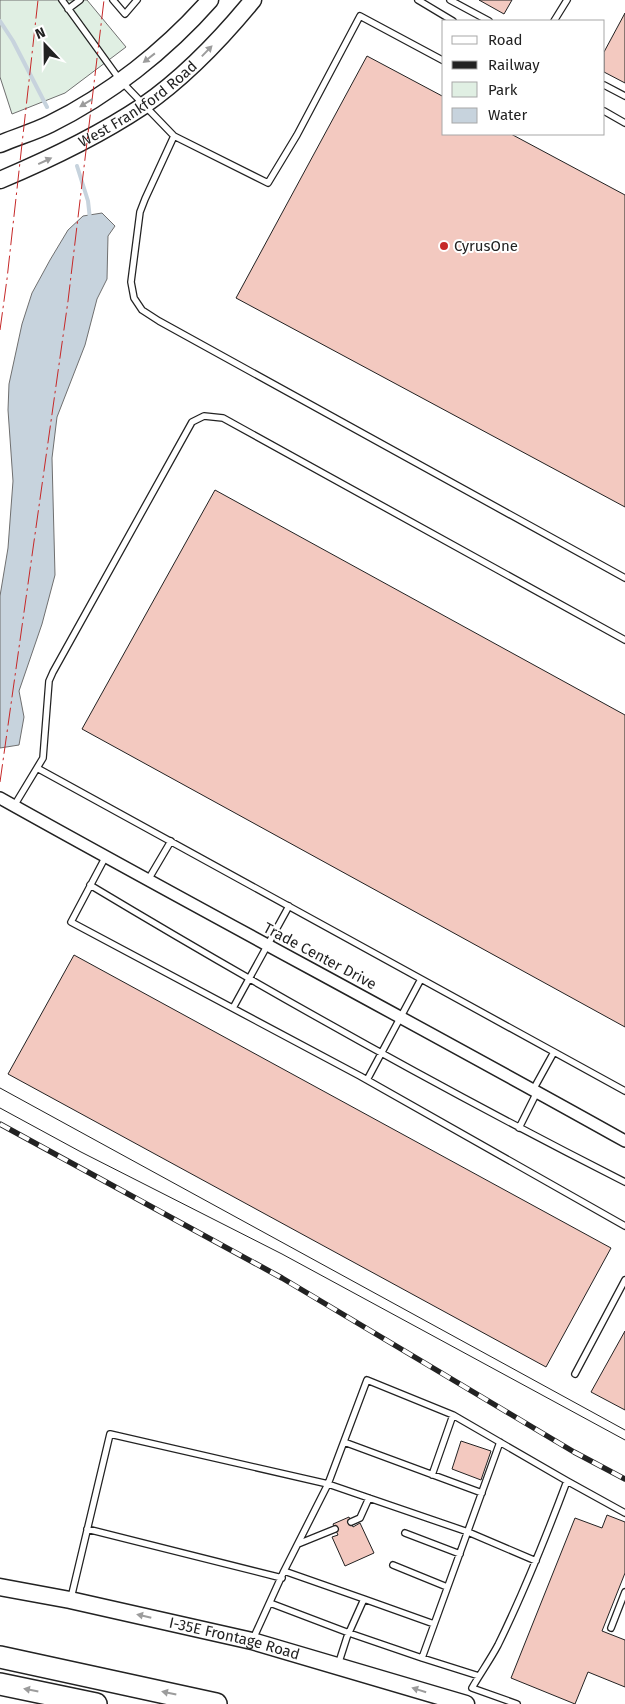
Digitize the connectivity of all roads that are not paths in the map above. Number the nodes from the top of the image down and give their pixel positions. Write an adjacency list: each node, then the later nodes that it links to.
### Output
1 (62, 0): 10 (lane)
2 (80, 0): 10 (lane)
3 (114, 0): 4 (lane)
4 (138, 0)
5 (210, 0): 15 (main road, West Frankford Road, one-way to 15)
6 (253, 0): 18 (main road, West Frankford Road, one-way to 6)
7 (418, 0): 11 (lane)
8 (450, 0): 12 (lane)
9 (566, 0): 13 (lane)
10 (68, 9): 15 (lane)
11 (451, 20)
12 (487, 20)
13 (555, 20)
14 (442, 60): 21 (lane)
15 (120, 80): 18 (lane); 22 (main road, West Frankford Road, one-way to 22)
16 (605, 86): 17 (lane)
17 (625, 96)
18 (144, 105): 21 (lane); 23 (main road, West Frankford Road, one-way to 18)
19 (605, 112): 20 (lane)
20 (625, 123)
21 (174, 136): 24 (lane)
22 (0, 144)
23 (0, 180)
24 (625, 578)
25 (625, 640): 26 (lane)
26 (37, 768): 28 (lane); 29 (lane)
27 (0, 798): 28 (street, Trade Center Drive)
28 (14, 806): 30 (street, Trade Center Drive)
29 (171, 841): 31 (lane); 33 (lane)
30 (106, 856): 31 (street, Trade Center Drive); 32 (lane)
31 (148, 880): 34 (street, Trade Center Drive)
32 (90, 886): 35 (lane); 37 (lane)
33 (288, 906): 34 (lane); 36 (lane)
34 (267, 945): 35 (lane); 38 (street, Trade Center Drive)
35 (249, 979): 37 (lane); 40 (lane)
36 (421, 979): 38 (lane); 39 (lane)
37 (233, 1008): 41 (lane)
38 (400, 1016): 40 (lane); 42 (street, Trade Center Drive)
39 (554, 1052): 42 (lane); 43 (lane)
40 (382, 1054): 41 (lane); 44 (lane)
41 (367, 1080): 47 (lane)
42 (535, 1091): 44 (lane); 45 (street, Trade Center Drive)
43 (625, 1091)
44 (519, 1128): 46 (lane)
45 (625, 1141)
46 (625, 1182)
47 (625, 1226)
48 (625, 1280): 49 (lane)
49 (575, 1374)
50 (453, 1414): 51 (lane); 52 (lane); 53 (lane)
51 (344, 1442): 53 (lane); 55 (lane)
52 (500, 1442): 54 (lane); 56 (lane)
53 (432, 1475): 56 (lane)
54 (567, 1481): 58 (lane); 66 (lane)
55 (328, 1484): 57 (lane); 60 (lane); 64 (lane)
56 (482, 1494): 62 (lane)
57 (368, 1498): 59 (lane); 62 (lane)
58 (625, 1513)
59 (351, 1522)
60 (88, 1529): 69 (lane); 74 (lane)
61 (335, 1529): 64 (lane)
62 (468, 1532): 65 (lane); 66 (lane)
63 (405, 1533): 65 (lane)
64 (298, 1544): 68 (lane)
65 (460, 1554): 71 (lane)
66 (536, 1561): 83 (lane)
67 (393, 1565): 71 (lane)
68 (284, 1571): 69 (lane); 73 (lane)
69 (282, 1578): 75 (lane)
70 (0, 1587): 74 (main road, I-35E Frontage Road)
71 (448, 1587): 76 (lane)
72 (625, 1592): 77 (lane)
73 (364, 1599): 76 (lane); 78 (lane)
74 (70, 1600): 79 (main road, I-35E Frontage Road, one-way to 74)
75 (270, 1604): 78 (lane); 79 (lane)
76 (434, 1624): 81 (lane)
77 (611, 1628)
78 (349, 1633): 81 (lane); 82 (lane)
79 (252, 1640): 82 (main road, I-35E Frontage Road)
80 (0, 1657): 88 (highway, one-way to 80)
81 (422, 1658): 83 (lane)
82 (338, 1666): 86 (main road, I-35E Frontage Road, one-way to 82)
83 (479, 1676): 85 (lane)
84 (0, 1684): 87 (highway, one-way to 84)
85 (472, 1688): 86 (lane); 89 (lane)
86 (464, 1703)
87 (96, 1704)
88 (216, 1704)
89 (517, 1704)

